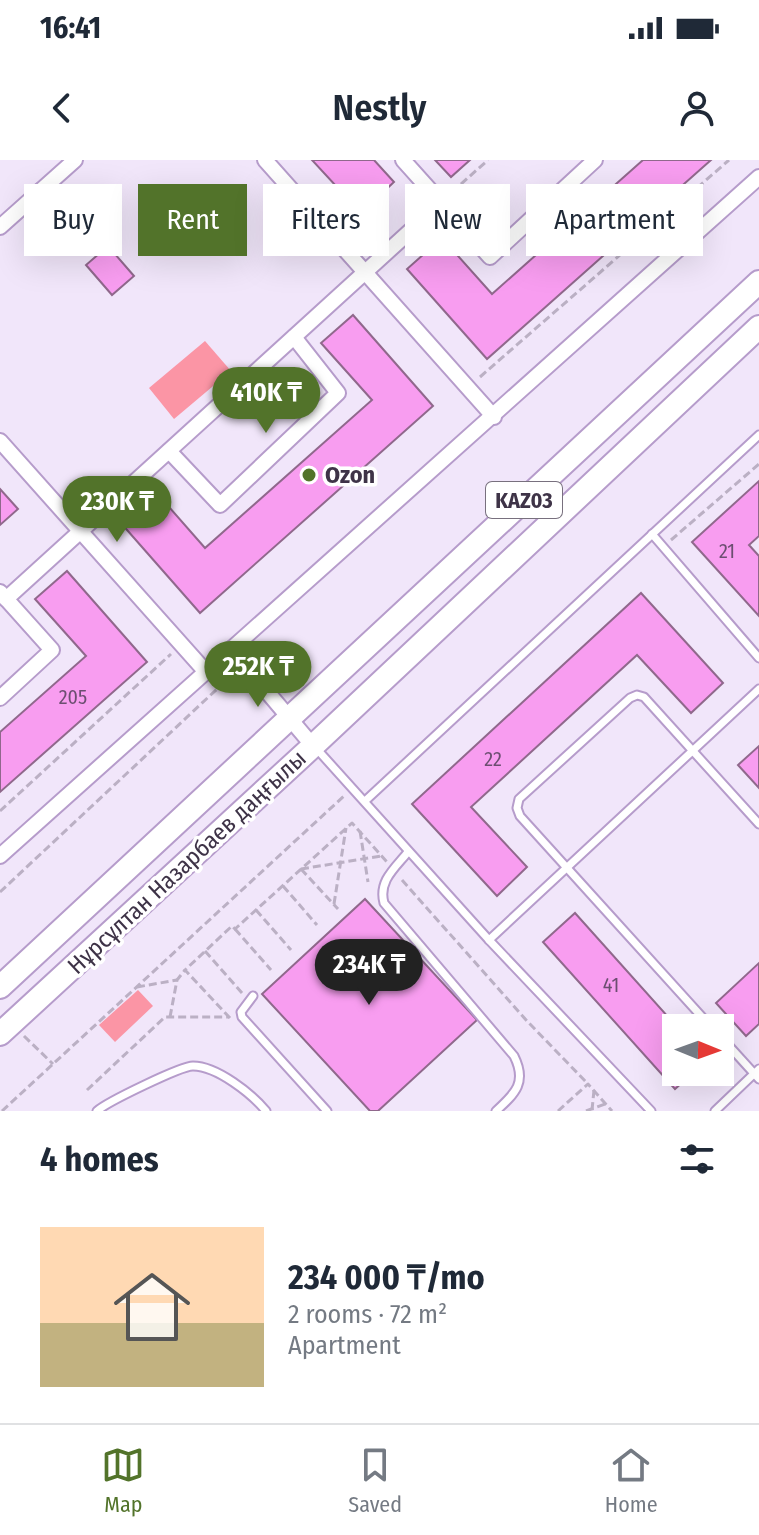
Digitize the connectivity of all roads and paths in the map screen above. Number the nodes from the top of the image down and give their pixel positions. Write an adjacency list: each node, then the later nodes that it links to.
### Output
1 (75, 160): 8 (street)
2 (265, 160): 15 (street)
3 (403, 160): 9 (street)
4 (488, 160): 10 (path)
5 (595, 160): 14 (street)
6 (729, 160): 19 (path)
7 (759, 177): 20 (street)
8 (48, 184)
9 (424, 184)
10 (462, 184)
11 (24, 205): 12 (street)
12 (0, 227)
13 (405, 236): 15 (street)
14 (510, 239)
15 (365, 272): 18 (street); 19 (street)
16 (759, 282): 36 (main road, Нұрсұлтан Назарбаев даңғылы / KАZ03)
17 (759, 327): 37 (main road, Нұрсұлтан Назарбаев даңғылы / KАZ03)
18 (294, 337): 23 (street); 23 (street)
19 (468, 387): 20 (street)
20 (494, 417): 30 (street)
21 (759, 435): 26 (lane)
22 (0, 441): 25 (street)
23 (169, 451): 25 (street)
24 (759, 464): 27 (path)
25 (80, 531): 28 (street); 29 (street)
26 (652, 534): 27 (lane); 40 (lane)
27 (663, 547): 31 (lane)
28 (3, 595): 35 (street)
29 (182, 645): 33 (street); 41 (path)
30 (231, 649): 32 (street); 33 (street)
31 (759, 658)
32 (244, 664): 36 (street); 55 (path)
33 (206, 672): 46 (street)
34 (759, 689): 38 (lane)
35 (0, 698)
36 (290, 718): 37 (street); 66 (main road, Нұрсұлтан Назарбаев даңғылы / KАZ03)
37 (313, 746): 39 (lane); 73 (main road, Нұрсұлтан Назарбаев даңғылы / KАZ03)
38 (693, 750): 42 (lane); 50 (lane); 50 (lane)
39 (352, 788): 40 (lane); 67 (path)
40 (365, 801): 45 (lane)
41 (0, 811)
42 (759, 824)
43 (346, 828): 44 (path); 49 (path); 51 (path)
44 (360, 831): 47 (path); 48 (path)
45 (408, 852): 52 (lane); 60 (lane)
46 (0, 856)
47 (382, 856): 48 (path); 52 (path)
48 (364, 859): 49 (path); 53 (path)
49 (341, 863): 51 (path); 56 (path)
50 (567, 868): 60 (lane); 70 (lane)
51 (301, 869): 54 (path); 56 (path)
52 (393, 870): 77 (path); 86 (lane)
53 (368, 882)
54 (283, 886): 58 (path); 59 (path)
55 (0, 892)
56 (334, 904): 57 (path)
57 (338, 909)
58 (256, 910): 61 (path); 64 (path)
59 (317, 925)
60 (489, 940): 90 (lane)
61 (291, 950)
62 (205, 951): 68 (path)
63 (185, 970): 65 (path)
64 (271, 970)
65 (177, 980): 67 (path); 71 (path)
66 (0, 987)
67 (136, 987): 75 (path)
68 (243, 994)
69 (253, 996): 85 (lane)
70 (699, 1014)
71 (170, 1017): 72 (path); 78 (path)
72 (229, 1017)
73 (11, 1034): 75 (path)
74 (734, 1050): 76 (lane)
75 (53, 1064): 82 (path)
76 (757, 1074): 91 (lane)
77 (588, 1084): 79 (path); 87 (path)
78 (87, 1090)
79 (594, 1090): 80 (path); 81 (path)
80 (606, 1103): 81 (path); 89 (path)
81 (592, 1110): 88 (path)
82 (2, 1111)
83 (97, 1111): 84 (lane)
84 (266, 1111)
85 (327, 1111)
86 (496, 1111)
87 (558, 1111)
88 (586, 1111)
89 (612, 1111)
90 (651, 1111)
91 (715, 1111)

